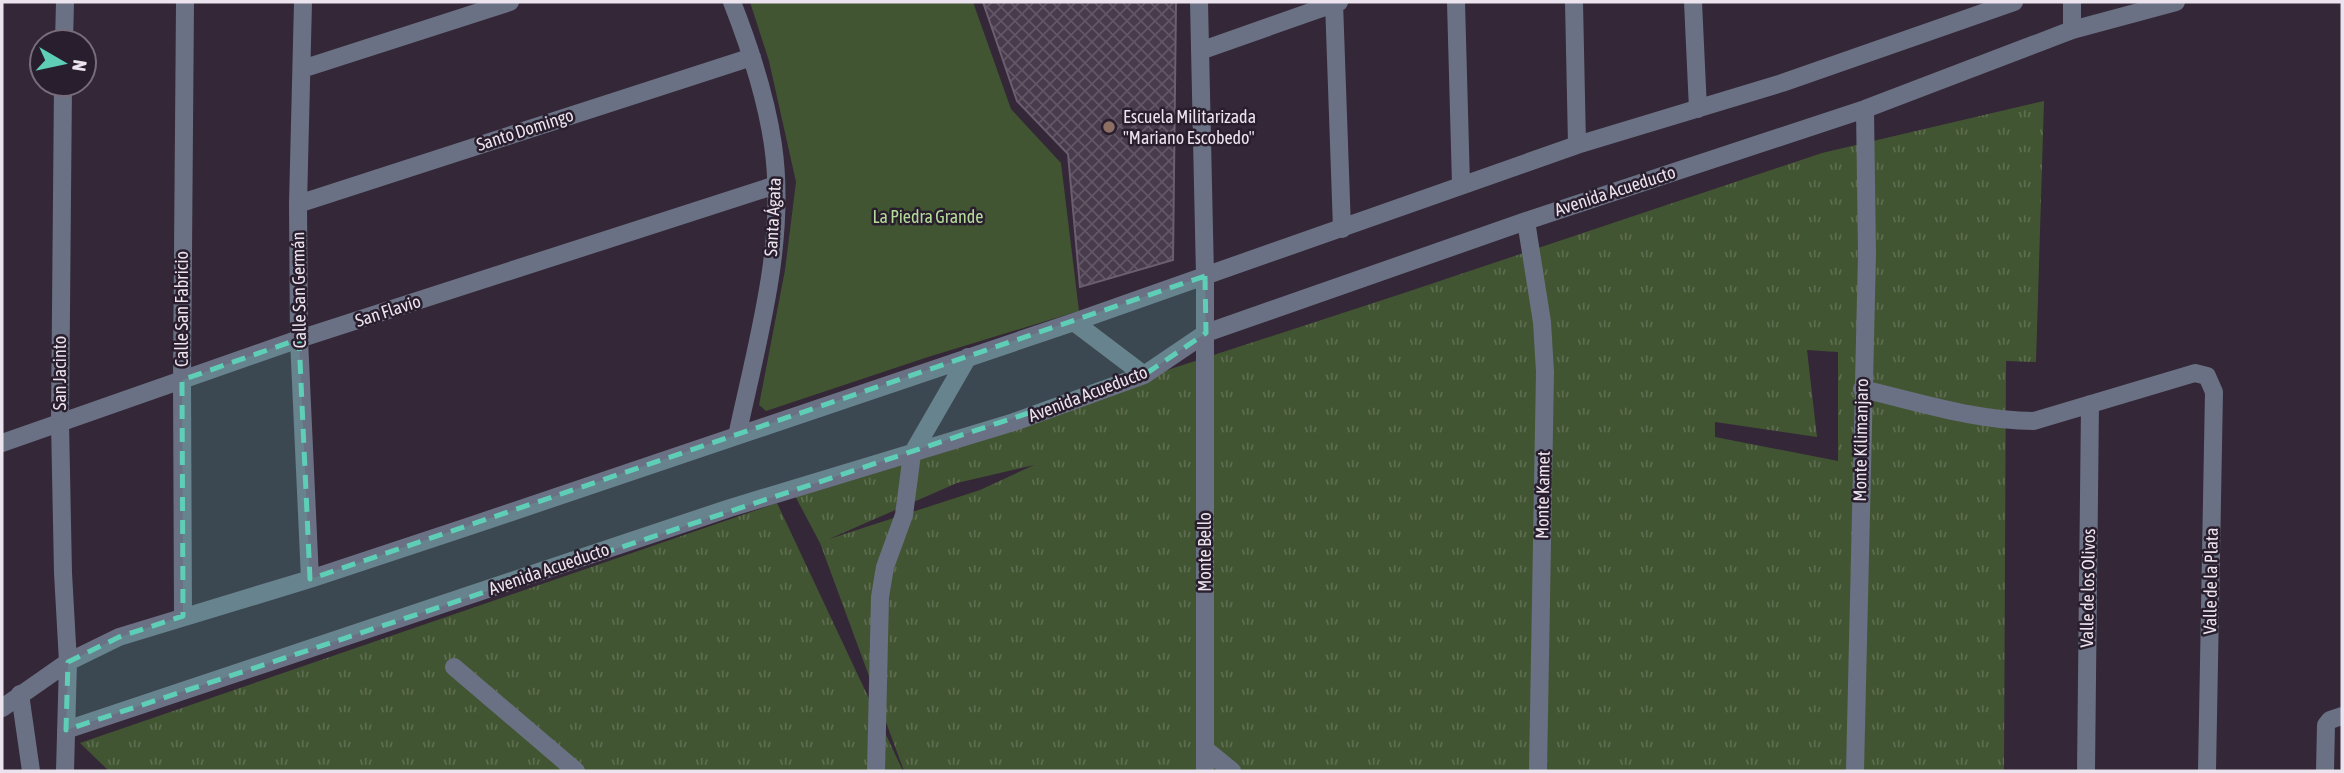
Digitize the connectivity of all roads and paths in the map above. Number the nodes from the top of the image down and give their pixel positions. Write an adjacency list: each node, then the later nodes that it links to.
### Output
1 (65, 2): 14 (street)
2 (185, 2): 34 (street, Calle San Fabricio)
3 (303, 2): 18 (street, Calle San Germán)
4 (510, 2): 18 (street)
5 (732, 2): 17 (street, Santa Ágata)
6 (1199, 2): 16 (street, Monte Bello)
7 (1336, 2): 16 (street); 27 (street)
8 (1456, 2): 24 (street)
9 (1573, 2): 22 (street)
10 (1693, 2): 20 (street)
11 (2014, 2): 20 (street)
12 (2072, 2): 15 (street)
13 (2176, 2): 15 (street, Avenida Acueducto)
14 (64, 28)
15 (2072, 30): 21 (street, Avenida Acueducto)
16 (1200, 51): 28 (street, Monte Bello)
17 (752, 57): 23 (street, Santa Ágata); 25 (street, Santo Domingo)
18 (302, 69): 25 (street, Calle San Germán)
19 (63, 98): 37 (street, San Jacinto)
20 (1698, 109): 22 (street)
21 (1865, 109): 26 (street, Avenida Acueducto); 35 (street, Monte Kilimanjaro)
22 (1577, 145): 24 (street)
23 (776, 185): 31 (street, San Flavio); 38 (street, Santa Ágata)
24 (1461, 185): 27 (street)
25 (298, 204): 31 (street, Calle San Germán)
26 (1526, 221): 30 (street, Avenida Acueducto); 56 (street, Monte Kamet)
27 (1342, 229): 28 (street)
28 (1206, 276): 29 (street); 30 (street, Monte Bello)
29 (1074, 322): 32 (street); 33 (street)
30 (1206, 333): 33 (street, Avenida Acueducto); 49 (street, Monte Bello)
31 (299, 339): 34 (street, San Flavio); 41 (street, Calle San Germán)
32 (968, 357): 38 (street); 40 (street)
33 (1144, 375): 40 (street, Avenida Acueducto)
34 (182, 380): 37 (street, San Flavio); 42 (street, Calle San Fabricio)
35 (1862, 389): 36 (street); 57 (street, Monte Kilimanjaro)
36 (2090, 404): 58 (street, Valle de los Olivos); 59 (street, Valle de la Plata)
37 (60, 422): 39 (street, San Flavio); 43 (street, San Jacinto)
38 (737, 436): 41 (street)
39 (2, 443)
40 (912, 454): 48 (street, Avenida Acueducto); 53 (street)
41 (310, 579): 42 (street)
42 (183, 616): 43 (street)
43 (68, 662): 45 (street); 48 (street, San Jacinto)
44 (454, 667): 52 (street)
45 (20, 694): 46 (street); 51 (street)
46 (2, 708)
47 (2340, 716): 60 (street)
48 (66, 730): 50 (street, San Jacinto)
49 (1205, 749): 54 (street, Monte Bello); 55 (street)
50 (67, 769)
51 (31, 771)
52 (576, 771)
53 (876, 771)
54 (1205, 771)
55 (1232, 771)
56 (1538, 771)
57 (1855, 771)
58 (2086, 771)
59 (2207, 771)
60 (2325, 771)

